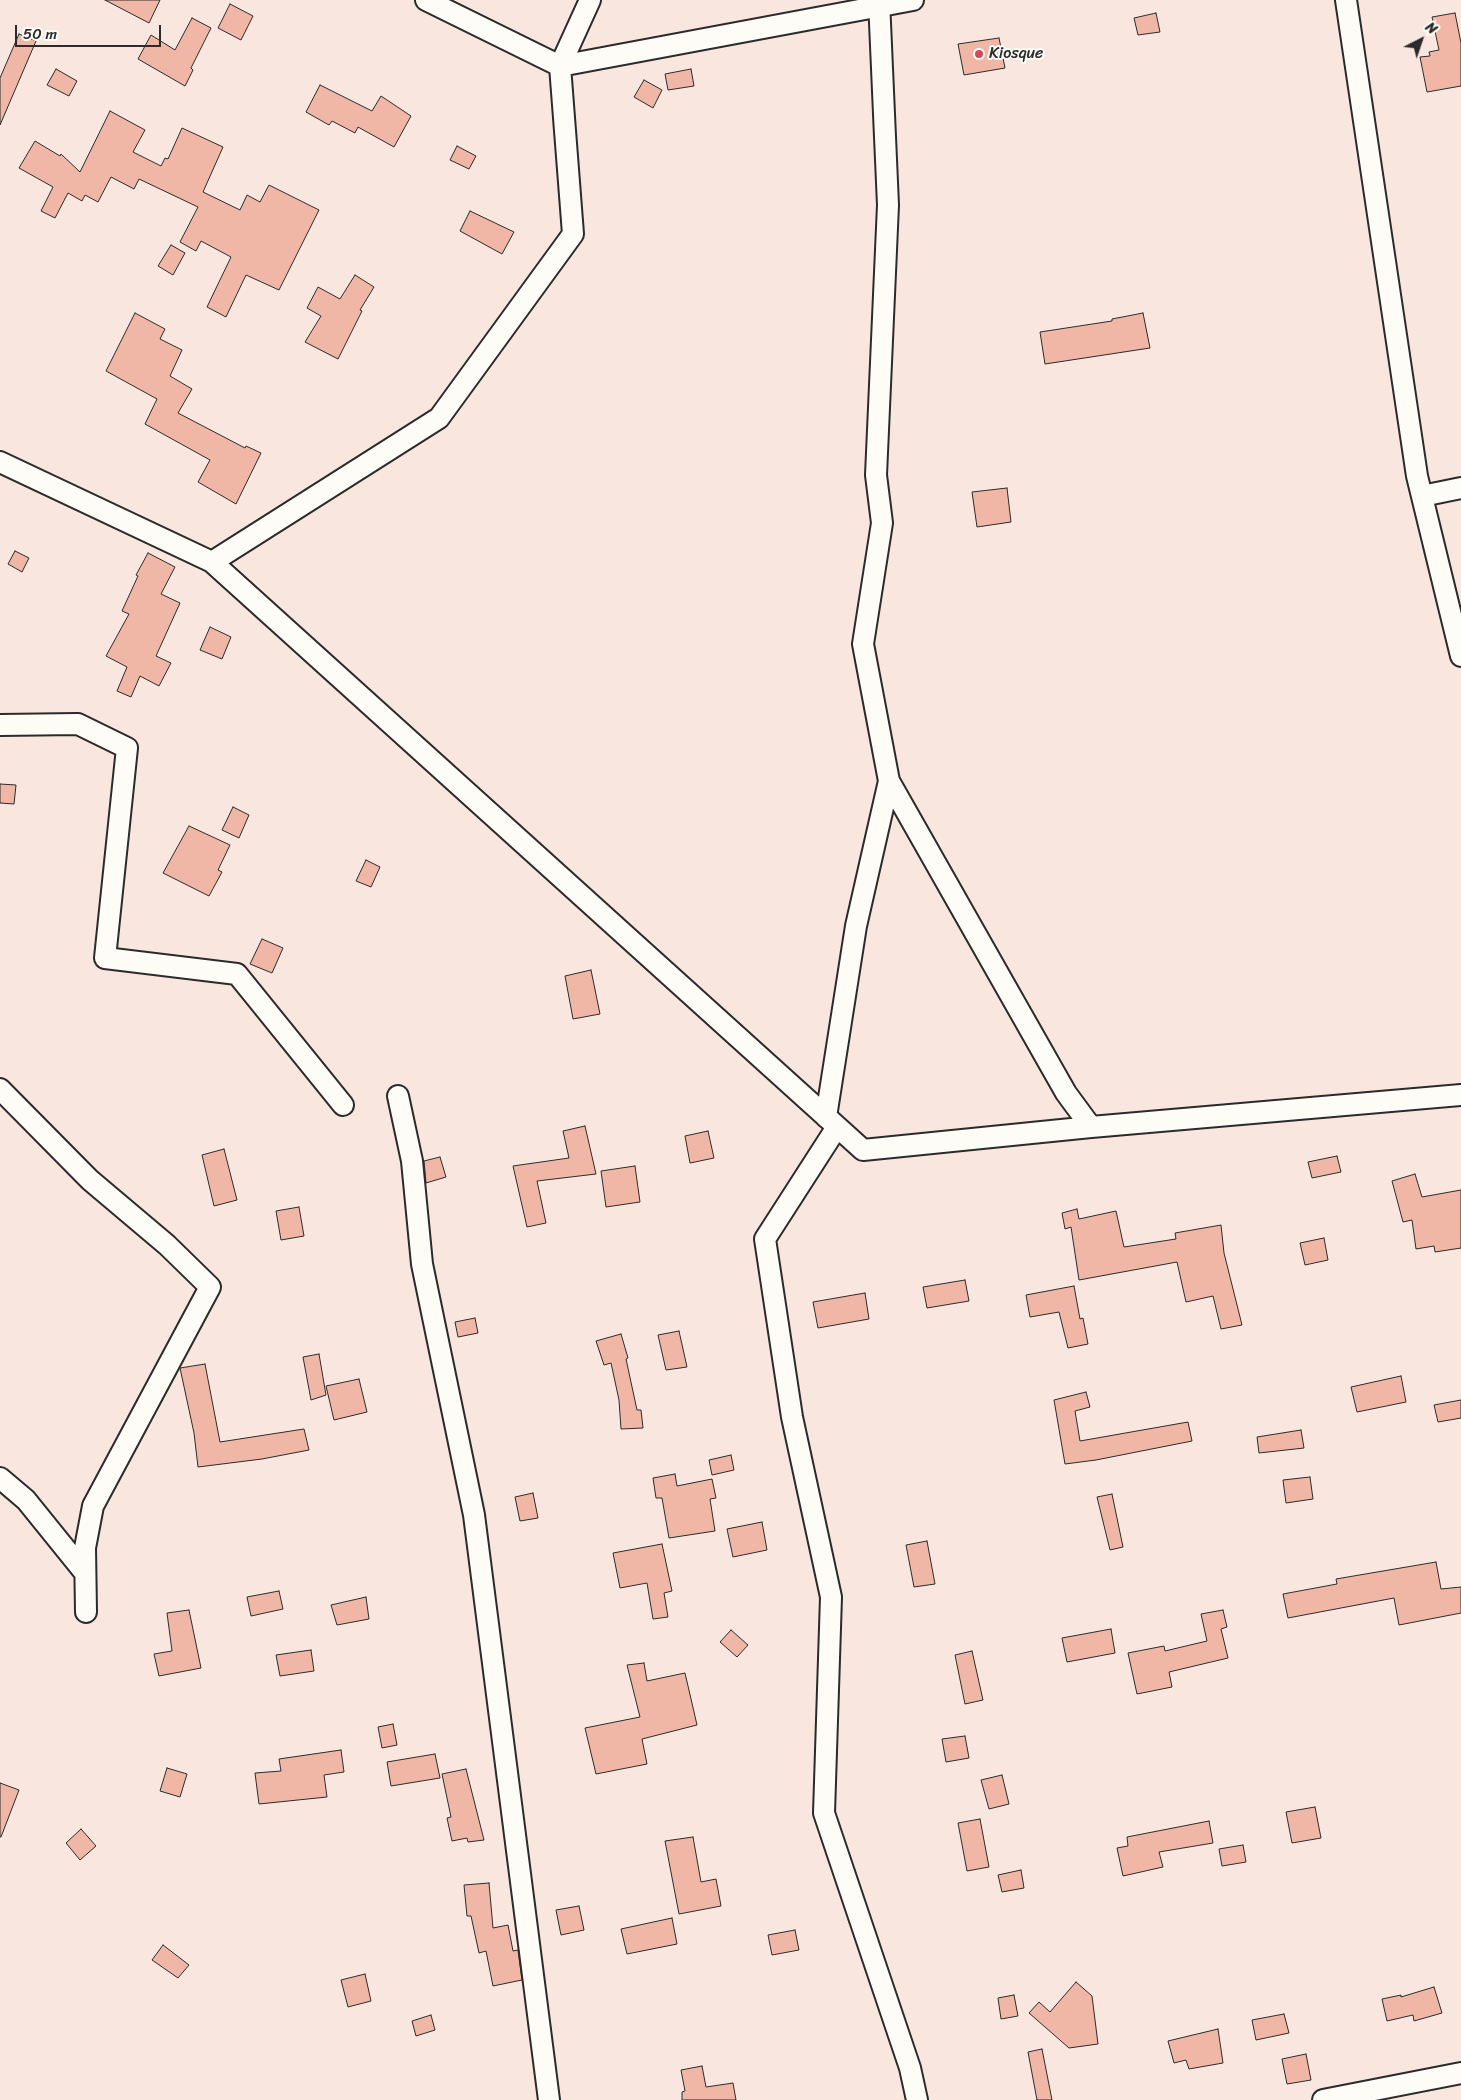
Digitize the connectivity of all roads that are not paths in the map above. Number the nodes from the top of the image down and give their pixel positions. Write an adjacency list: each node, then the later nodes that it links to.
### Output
1 (426, 0): 6 (street)
2 (590, 0): 6 (street)
3 (913, 0): 5 (street)
4 (1346, 0): 9 (street)
5 (880, 3): 6 (street); 13 (street)
6 (560, 66): 10 (street)
7 (0, 462): 10 (street)
8 (1461, 488): 9 (street)
9 (1422, 496): 11 (street)
10 (212, 562): 18 (street)
11 (1461, 656)
12 (0, 725): 17 (street)
13 (889, 782): 18 (street); 19 (street)
14 (0, 1089): 21 (street)
15 (1461, 1094): 19 (street)
16 (398, 1096): 24 (street)
17 (343, 1105)
18 (832, 1122): 19 (street); 25 (street)
19 (1091, 1127)
20 (0, 1478): 21 (street)
21 (85, 1573): 22 (street)
22 (86, 1612)
23 (1461, 2073): 26 (street)
24 (549, 2100)
25 (916, 2100)
26 (1323, 2100)

